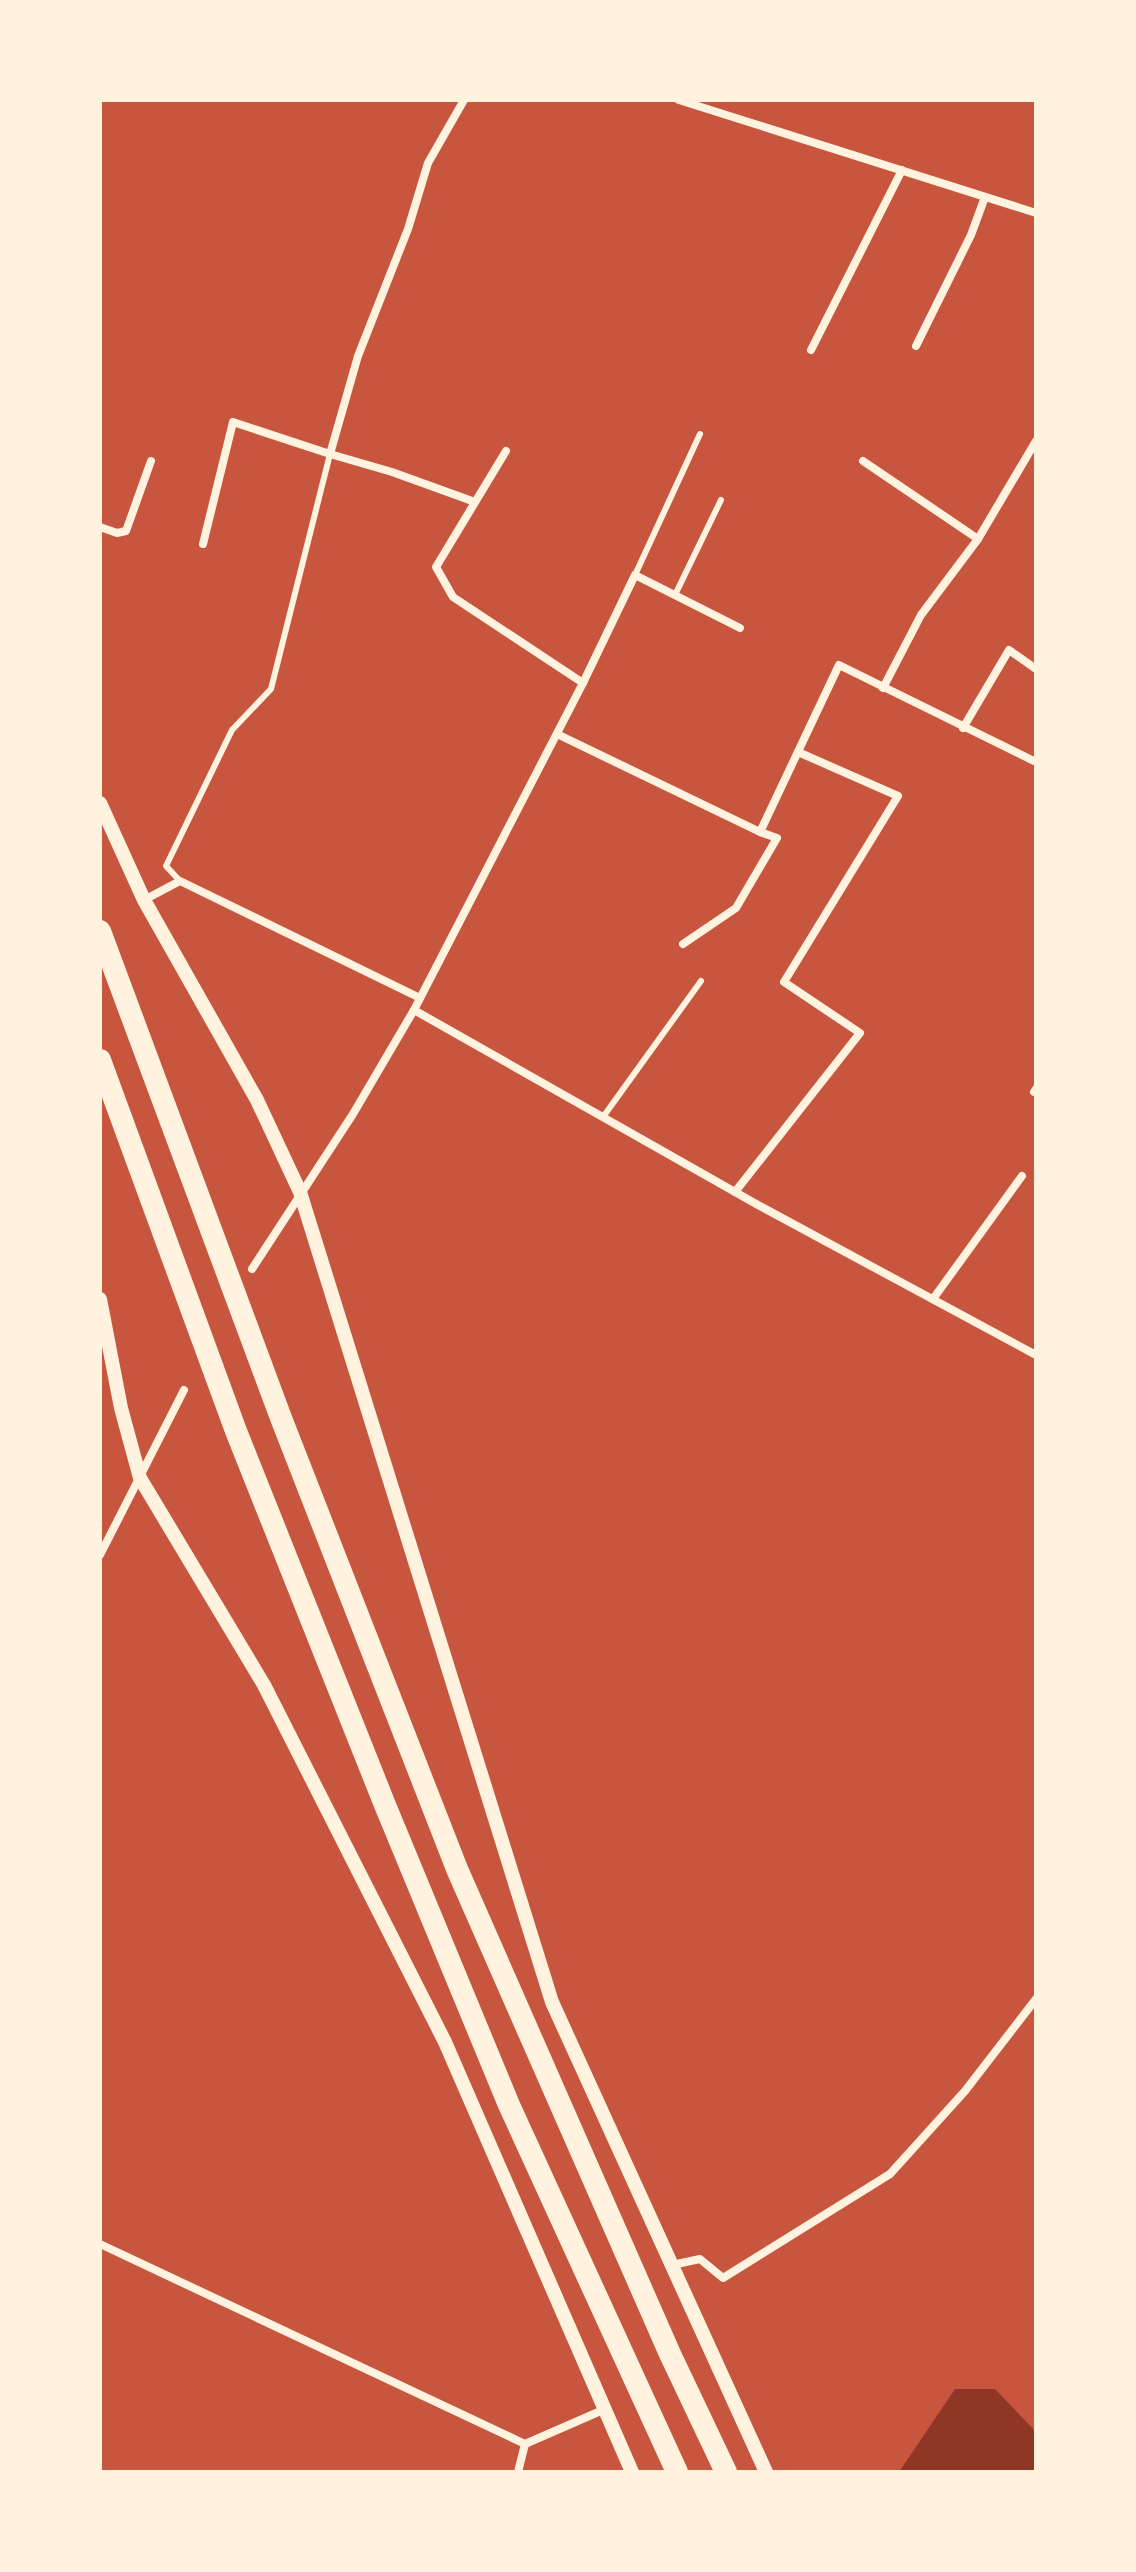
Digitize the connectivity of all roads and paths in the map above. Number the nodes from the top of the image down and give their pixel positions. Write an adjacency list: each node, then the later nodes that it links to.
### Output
1 (464, 100): 11 (street)
2 (679, 100): 3 (street)
3 (902, 170): 4 (street); 7 (street)
4 (985, 197): 5 (street); 6 (street)
5 (1036, 213)
6 (916, 346)
7 (811, 350)
8 (700, 434): 19 (lane)
9 (1036, 441): 17 (street)
10 (506, 451): 15 (street)
11 (330, 454): 15 (street); 18 (street); 31 (lane)
12 (151, 461): 16 (street)
13 (863, 461): 17 (street)
14 (721, 500): 20 (lane)
15 (475, 502): 23 (street)
16 (100, 527)
17 (978, 539): 24 (street)
18 (203, 544)
19 (635, 575): 20 (street); 23 (street)
20 (675, 595): 21 (street)
21 (740, 628)
22 (1036, 669): 25 (street)
23 (583, 683): 26 (street)
24 (883, 688): 25 (street); 27 (street)
25 (963, 728): 28 (street)
26 (557, 734): 30 (street); 36 (street)
27 (798, 752): 30 (street); 42 (street)
28 (1036, 762)
29 (100, 803): 32 (street)
30 (760, 832): 34 (street)
31 (180, 881): 32 (street); 36 (street)
32 (144, 900): 41 (street)
33 (100, 931): 58 (highway)
34 (683, 944)
35 (701, 981): 39 (lane)
36 (420, 998): 37 (street)
37 (414, 1010): 39 (street); 41 (street)
38 (100, 1060): 57 (highway)
39 (603, 1117): 42 (street)
40 (1022, 1176): 45 (street)
41 (300, 1192): 43 (street); 52 (street)
42 (735, 1192): 45 (street)
43 (252, 1269)
44 (100, 1299): 48 (street)
45 (933, 1299): 46 (street)
46 (1036, 1355)
47 (184, 1390): 48 (street)
48 (140, 1478): 49 (street); 53 (street)
49 (100, 1555)
50 (1036, 1999): 52 (street)
51 (100, 2244): 54 (street)
52 (672, 2265): 59 (street)
53 (603, 2410): 54 (street); 56 (street)
54 (525, 2444): 55 (street)
55 (518, 2472)
56 (632, 2472)
57 (677, 2472)
58 (726, 2472)
59 (766, 2472)

